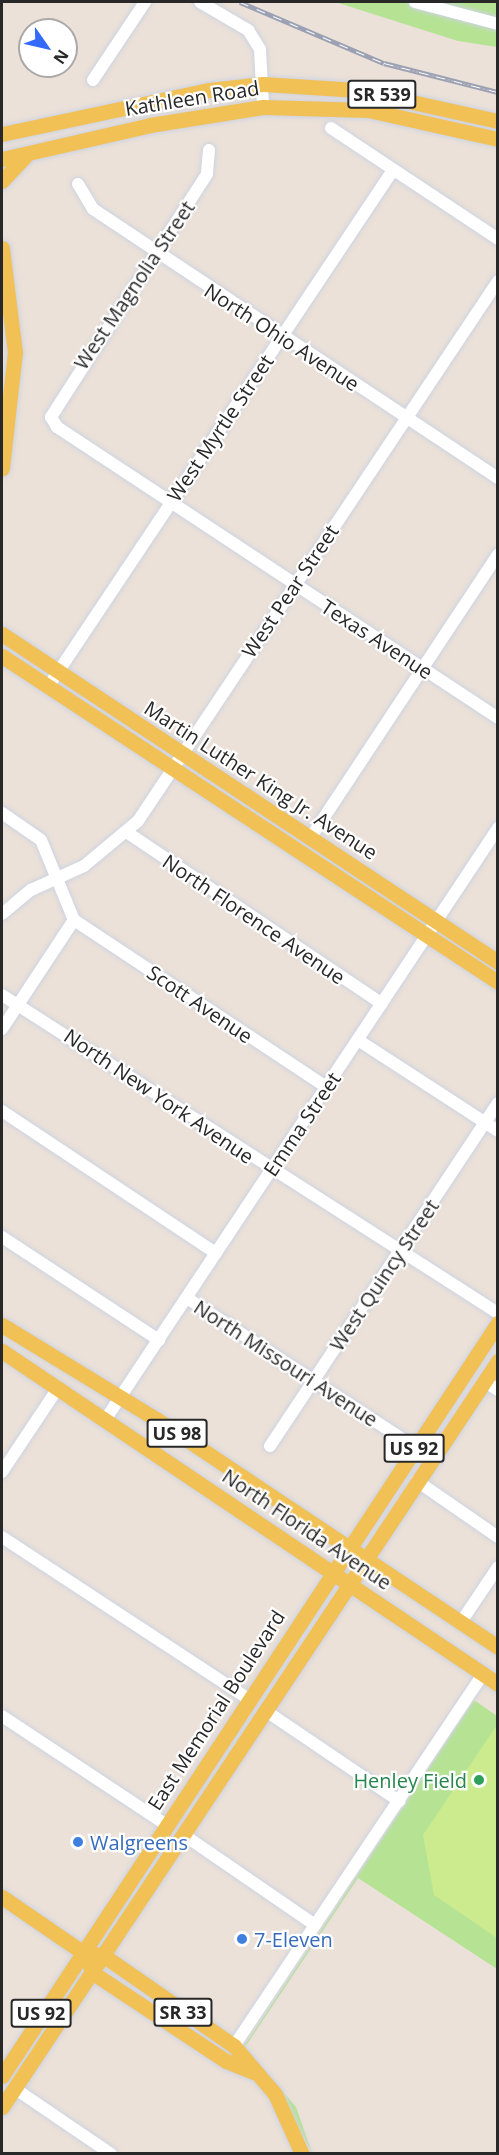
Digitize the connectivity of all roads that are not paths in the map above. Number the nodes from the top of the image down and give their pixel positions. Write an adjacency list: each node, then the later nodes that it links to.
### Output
1 (145, 2): 5 (street)
2 (200, 2): 6 (street)
3 (415, 2): 4 (street)
4 (498, 24)
5 (93, 80)
6 (263, 84): 7 (street); 8 (main road, Kathleen Road / SR 539); 10 (main road, Kathleen Road / SR 539)
7 (263, 106): 11 (main road, Kathleen Road / SR 539); 13 (main road, Kathleen Road / SR 539)
8 (498, 121)
9 (331, 128): 15 (street)
10 (2, 134)
11 (498, 139)
12 (209, 150): 20 (street, West Magnolia Street)
13 (27, 154): 14 (main road, Kathleen Road / SR 539); 16 (main road)
14 (2, 159)
15 (393, 170): 18 (street); 22 (street, West Myrtle Street)
16 (2, 181)
17 (78, 184): 20 (street, North Ohio Avenue)
18 (498, 239)
19 (2, 248): 25 (main road)
20 (156, 253): 22 (street, North Ohio Avenue); 23 (street, West Magnolia Street)
21 (498, 281): 24 (street, West Pear Street)
22 (281, 336): 24 (street, North Ohio Avenue); 27 (street, West Myrtle Street)
23 (51, 417): 27 (street, Texas Avenue)
24 (405, 417): 26 (street, North Ohio Avenue); 29 (street, West Pear Street)
25 (2, 468)
26 (498, 478)
27 (170, 503): 29 (street, Texas Avenue); 34 (street, West Myrtle Street)
28 (498, 554): 33 (street)
29 (294, 584): 33 (street, Texas Avenue); 37 (street, West Pear Street)
30 (2, 634): 31 (main road, Martin Luther King Jr. Avenue)
31 (16, 644): 32 (street); 34 (main road, Martin Luther King Jr. Avenue)
32 (3, 661): 35 (main road, Martin Luther King Jr. Avenue)
33 (422, 668): 36 (street, Texas Avenue); 42 (street)
34 (59, 671): 35 (street, West Myrtle Street); 37 (main road, Martin Luther King Jr. Avenue)
35 (48, 687): 38 (main road, Martin Luther King Jr. Avenue)
36 (498, 718)
37 (181, 754): 38 (street, West Pear Street); 42 (main road, Martin Luther King Jr. Avenue)
38 (172, 769): 41 (street, West Pear Street); 47 (main road, Martin Luther King Jr. Avenue)
39 (2, 813): 43 (street)
40 (498, 828): 46 (street, Emma Street)
41 (128, 833): 43 (street, West Pear Street); 52 (street, North Florence Avenue)
42 (311, 837): 46 (main road, Martin Luther King Jr. Avenue)
43 (59, 876): 44 (street, West Pear Street); 45 (street)
44 (2, 914)
45 (74, 920): 51 (street); 55 (street, Scott Avenue)
46 (437, 921): 47 (street, Emma Street); 48 (main road, Martin Luther King Jr. Avenue)
47 (428, 936): 49 (main road, Martin Luther King Jr. Avenue); 52 (street, Emma Street)
48 (498, 962)
49 (498, 982)
50 (2, 995): 51 (street, North New York Avenue)
51 (17, 1004): 53 (street); 60 (street, North New York Avenue)
52 (382, 1004): 54 (street, Emma Street)
53 (2, 1029)
54 (358, 1040): 55 (street, Emma Street); 58 (street)
55 (326, 1087): 60 (street, Emma Street)
56 (498, 1103): 58 (street, West Quincy Street)
57 (2, 1111): 63 (street)
58 (484, 1123): 59 (street); 62 (street, West Quincy Street)
59 (498, 1131)
60 (273, 1168): 62 (street, North New York Avenue); 63 (street, Emma Street)
61 (2, 1237): 68 (street)
62 (400, 1250): 65 (street, North New York Avenue); 71 (street, West Quincy Street)
63 (216, 1253): 64 (street, Emma Street)
64 (186, 1298): 68 (street, Emma Street); 71 (street, North Missouri Avenue)
65 (498, 1313)
66 (498, 1323): 78 (main road, US 92)
67 (2, 1325): 75 (main road, North Florida Avenue / US 98)
68 (159, 1340): 75 (street, Emma Street)
69 (2, 1351): 73 (main road, North Florida Avenue / US 98)
70 (498, 1360): 72 (main road, US 92)
71 (313, 1381): 77 (street, West Quincy Street); 78 (street, North Missouri Avenue)
72 (484, 1381): 74 (street); 80 (main road, US 92)
73 (58, 1389): 76 (main road, North Florida Avenue / US 98); 79 (street)
74 (498, 1390)
75 (121, 1397): 76 (street, Emma Street); 83 (main road, North Florida Avenue / US 98)
76 (105, 1420): 86 (main road, North Florida Avenue / US 98)
77 (270, 1446)
78 (415, 1447): 83 (main road, US 92)
79 (2, 1472)
80 (417, 1480): 82 (street); 84 (main road, US 92)
81 (2, 1537): 92 (street)
82 (498, 1537)
83 (348, 1548): 84 (main road, North Florida Avenue / US 98); 86 (main road, East Memorial Boulevard / US 92)
84 (366, 1558): 87 (main road, US 92); 88 (main road, North Florida Avenue / US 98)
85 (498, 1567): 88 (street)
86 (333, 1571): 87 (main road, North Florida Avenue / US 98); 92 (main road, East Memorial Boulevard / US 92)
87 (349, 1583): 90 (main road, North Florida Avenue / US 98); 93 (main road, US 92)
88 (461, 1622): 89 (main road, North Florida Avenue / US 98)
89 (498, 1647)
90 (490, 1675): 91 (main road, North Florida Avenue / US 98); 95 (street)
91 (498, 1684)
92 (249, 1698): 96 (main road, East Memorial Boulevard / US 92)
93 (266, 1711): 95 (street); 97 (main road, US 92)
94 (2, 1716): 96 (street)
95 (399, 1802): 99 (street)
96 (165, 1824): 100 (main road, East Memorial Boulevard / US 92)
97 (184, 1835): 99 (street); 101 (main road, US 92)
98 (2, 1897): 100 (main road)
99 (315, 1924): 103 (street)
100 (81, 1951): 101 (main road, SR 33); 102 (main road, SR 33); 105 (main road, East Memorial Boulevard / US 92)
101 (104, 1956): 102 (main road, US 92); 103 (main road, SR 33)
102 (93, 1972): 104 (main road, SR 33); 106 (main road, US 92)
103 (234, 2046): 104 (main road, SR 33)
104 (256, 2073): 109 (main road, SR 33)
105 (2, 2075)
106 (14, 2088): 107 (main road, US 92); 108 (street)
107 (2, 2107)
108 (111, 2154)
109 (302, 2154)

